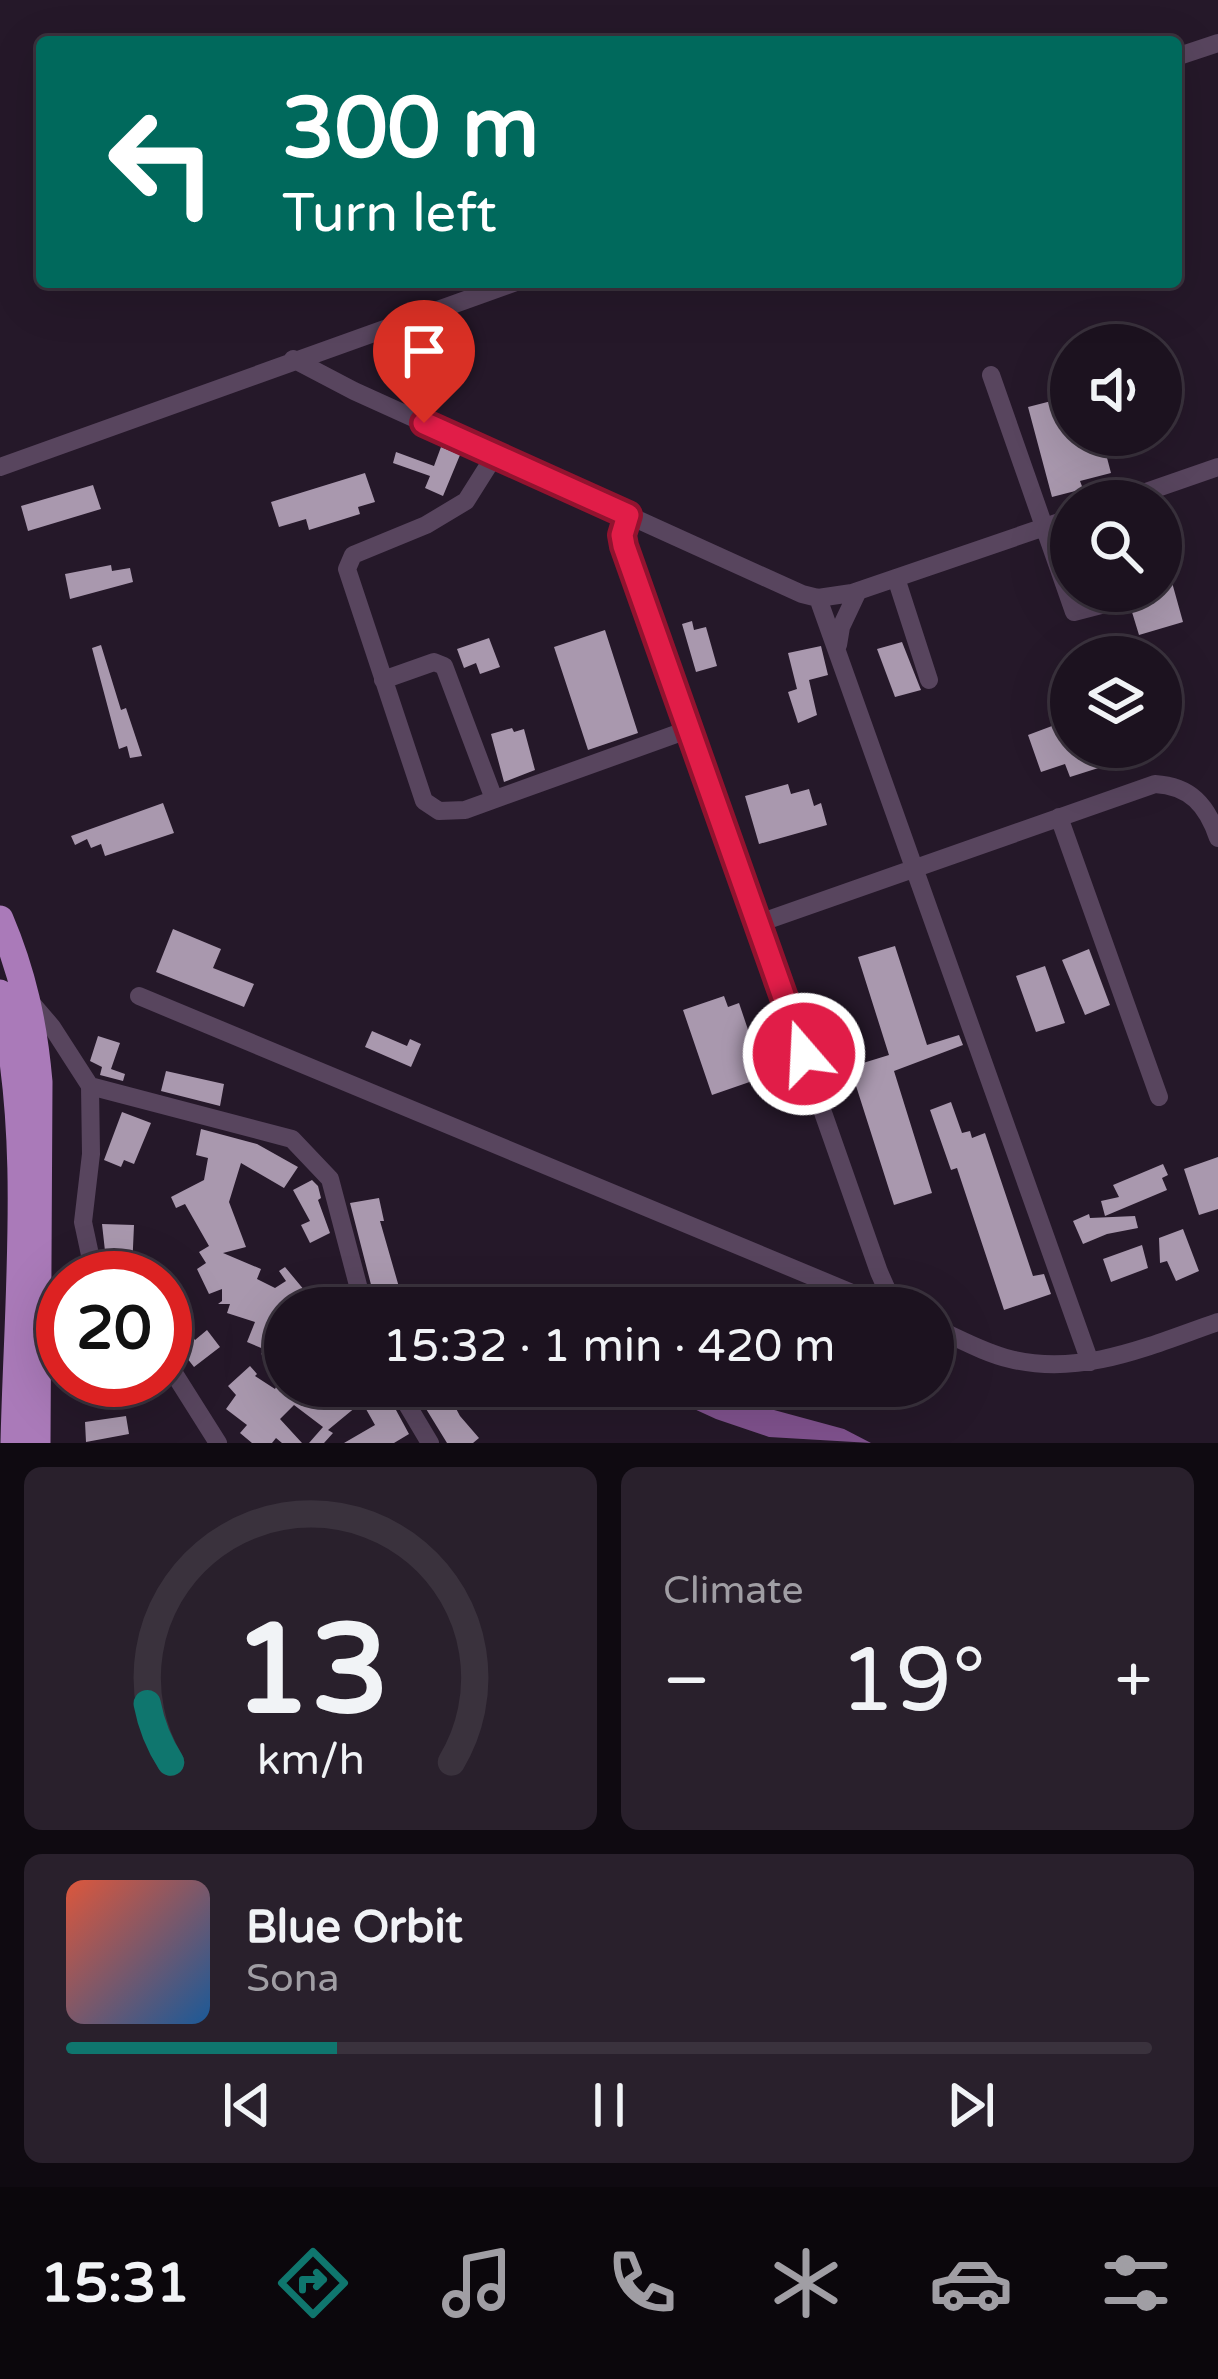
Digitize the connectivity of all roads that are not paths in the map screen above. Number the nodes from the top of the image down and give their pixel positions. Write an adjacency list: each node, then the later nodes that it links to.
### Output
1 (1218, 43): 2 (street)
2 (1182, 55)
3 (499, 288): 4 (street)
4 (292, 359): 6 (street); 7 (street)
5 (991, 375): 12 (street)
6 (495, 455): 10 (street); 18 (street)
7 (0, 466)
8 (1218, 467): 9 (street)
9 (1181, 480)
10 (628, 515): 16 (street); 20 (street)
11 (1050, 525): 12 (street)
12 (1045, 527): 13 (street); 14 (street)
13 (1050, 542)
14 (896, 578): 15 (street); 19 (street)
15 (858, 591): 16 (street); 17 (street)
16 (818, 598): 17 (street)
17 (838, 645): 24 (street)
18 (383, 680): 21 (street); 21 (street)
19 (929, 680)
20 (690, 729): 21 (street); 26 (street)
21 (494, 799)
22 (1059, 817): 23 (street); 24 (street); 30 (street)
23 (1218, 838)
24 (917, 868): 26 (street); 39 (street)
25 (0, 919): 27 (highway)
26 (759, 922): 32 (street)
27 (14, 995): 29 (street); 42 (highway); 43 (highway)
28 (139, 996): 34 (street)
29 (90, 1086): 31 (street); 33 (street)
30 (1160, 1097)
31 (89, 1251)
32 (879, 1272): 35 (street); 36 (street)
33 (358, 1287)
34 (839, 1287)
35 (870, 1287)
36 (884, 1287)
37 (1218, 1322): 39 (street)
38 (954, 1336): 39 (street)
39 (1090, 1362)
40 (192, 1402): 44 (street)
41 (409, 1407): 45 (street)
42 (14, 1443)
43 (37, 1443)
44 (218, 1443)
45 (430, 1443)

